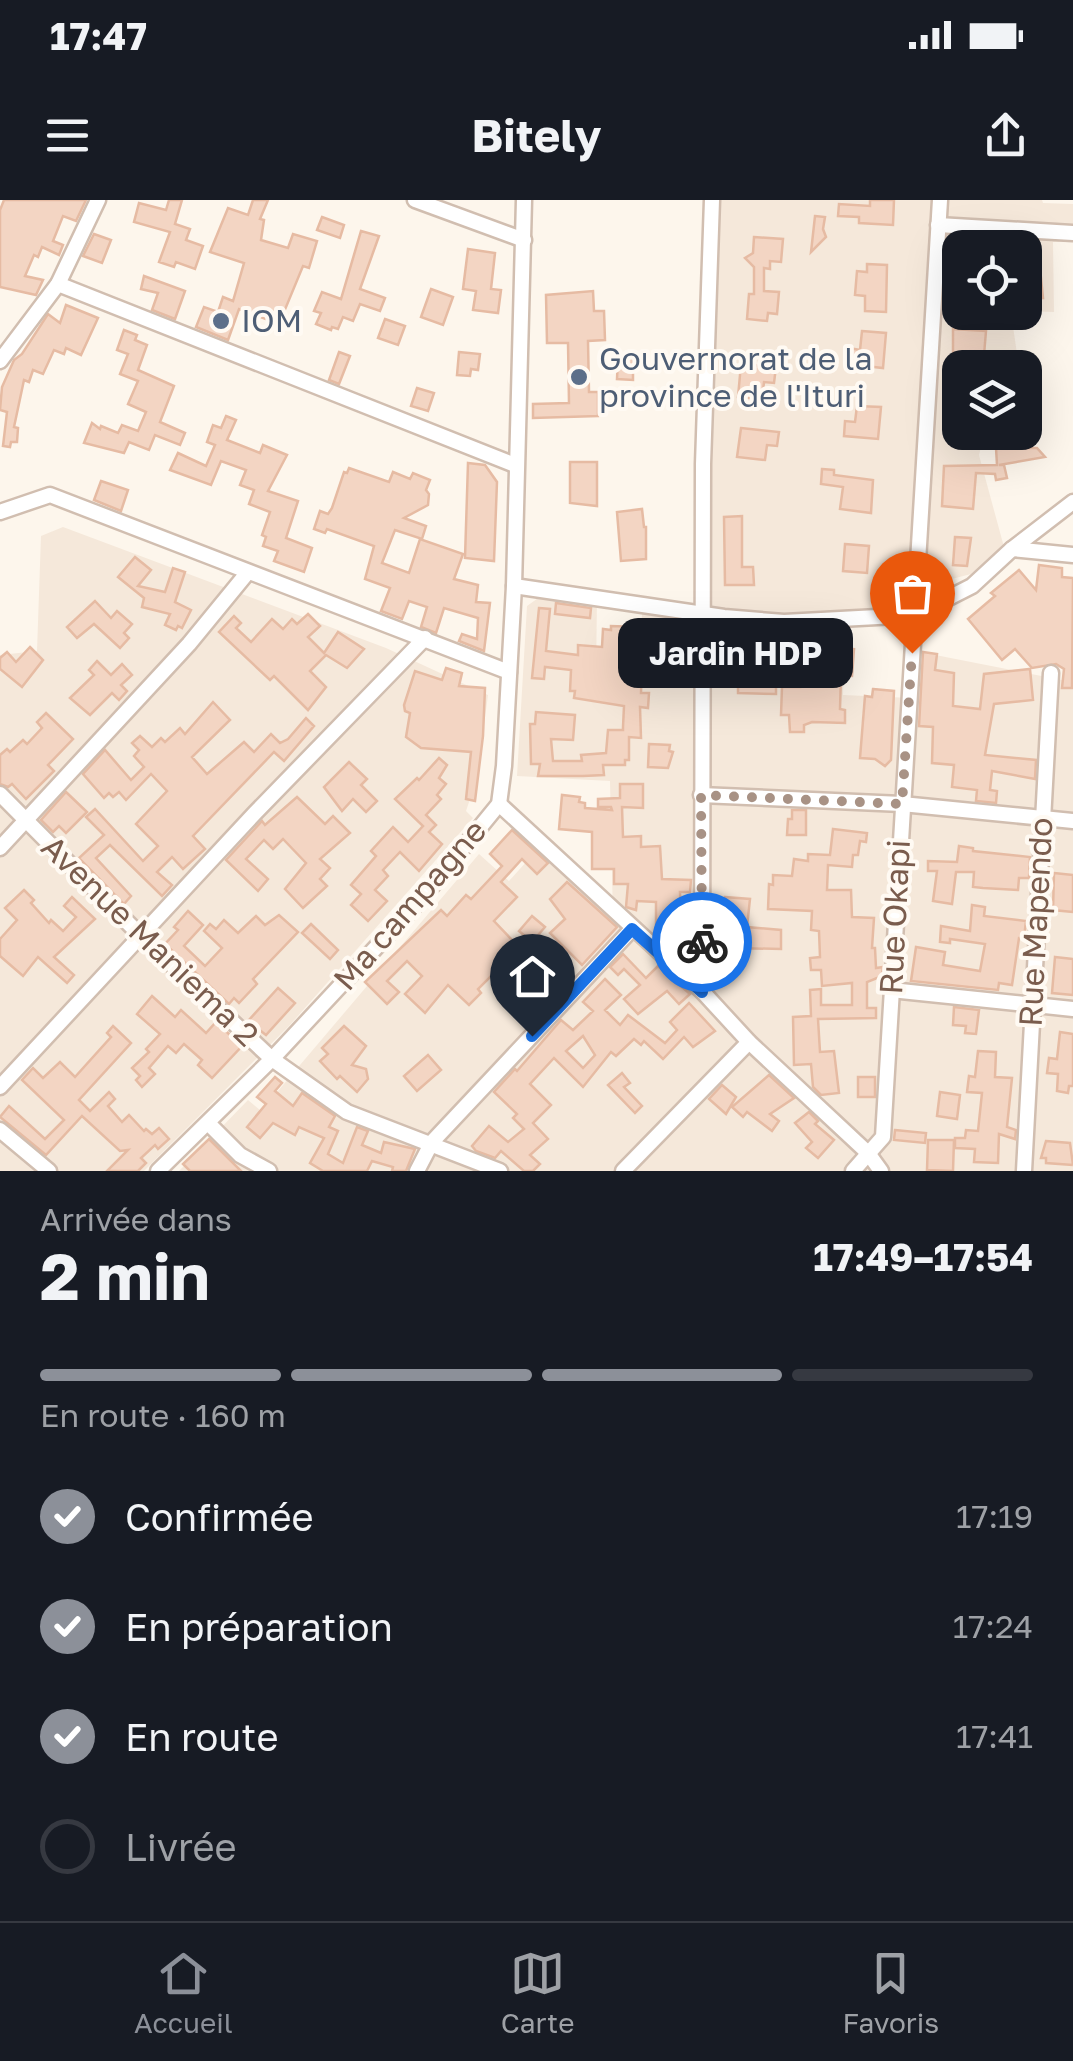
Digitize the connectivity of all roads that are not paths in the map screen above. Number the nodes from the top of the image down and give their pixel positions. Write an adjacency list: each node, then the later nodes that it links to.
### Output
1 (98, 200): 9 (street)
2 (415, 200): 8 (street)
3 (524, 200): 8 (street, Ma campagne)
4 (712, 200): 18 (street)
5 (940, 200): 6 (street, Rue Okapi)
6 (938, 225): 7 (street); 19 (street, Rue Okapi)
7 (1073, 234)
8 (524, 240): 11 (street, Ma campagne)
9 (58, 284): 10 (street); 11 (street)
10 (0, 361)
11 (515, 465): 17 (street, Ma campagne)
12 (1073, 502): 14 (street)
13 (0, 512): 16 (street)
14 (1012, 549): 15 (street); 19 (street)
15 (1073, 555)
16 (248, 572): 20 (street); 28 (street)
17 (514, 586): 18 (street); 21 (street, Ma campagne)
18 (702, 612): 19 (street); 24 (street)
19 (915, 615): 26 (street, Rue Okapi)
20 (424, 638): 21 (street); 32 (street)
21 (509, 672): 25 (street, Ma campagne)
22 (1051, 673): 27 (street, Rue Mapendo)
23 (0, 794): 28 (street, Avenue Maniema 2)
24 (701, 795): 26 (street); 34 (street)
25 (499, 804): 31 (street); 38 (street, Ma campagne)
26 (902, 804): 27 (street); 33 (street, Rue Okapi)
27 (1042, 818): 29 (street); 35 (street, Rue Mapendo)
28 (26, 821): 30 (street); 32 (street, Avenue Maniema 2)
29 (1073, 821)
30 (0, 848)
31 (632, 929): 34 (street); 42 (street)
32 (141, 936): 38 (street, Avenue Maniema 2); 39 (street)
33 (892, 990): 35 (street); 43 (street, Rue Okapi)
34 (702, 992): 37 (street)
35 (1030, 1005): 36 (street); 52 (street, Rue Mapendo)
36 (1073, 1010)
37 (749, 1042): 43 (street); 49 (street)
38 (272, 1059): 40 (street, Avenue Maniema 2); 42 (street)
39 (0, 1087)
40 (208, 1123): 45 (street, Avenue Maniema 2); 46 (street)
41 (0, 1130): 44 (street)
42 (432, 1142): 47 (street); 48 (street)
43 (868, 1153): 50 (street, Rue Okapi); 51 (street)
44 (48, 1171)
45 (158, 1171)
46 (269, 1171)
47 (417, 1171)
48 (500, 1171)
49 (623, 1171)
50 (853, 1171)
51 (881, 1171)
52 (1024, 1171)

